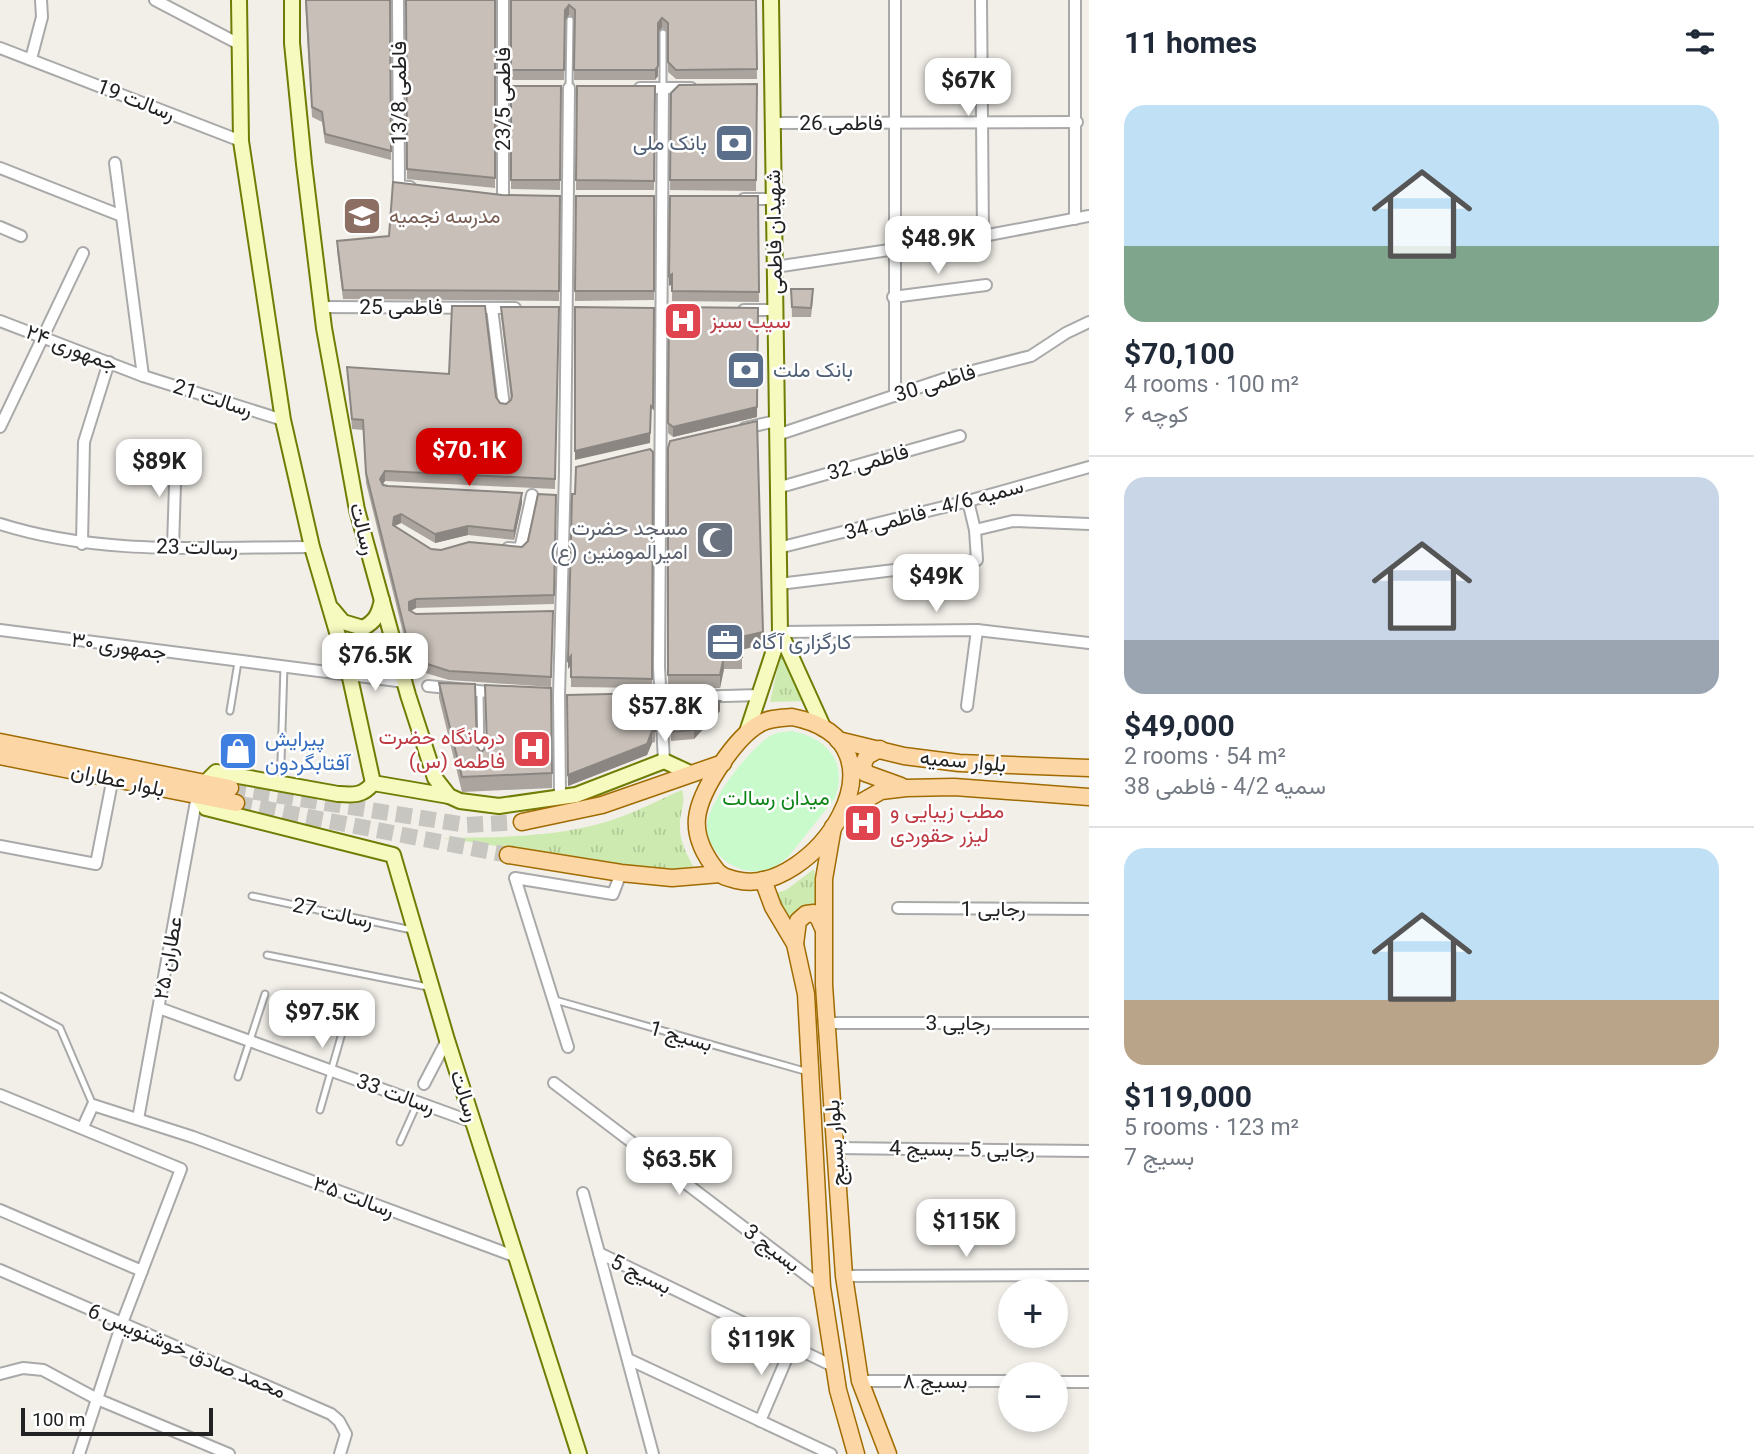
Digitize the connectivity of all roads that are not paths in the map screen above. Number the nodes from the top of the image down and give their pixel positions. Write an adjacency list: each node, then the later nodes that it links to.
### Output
1 (41, 0): 15 (street)
2 (155, 0): 13 (street)
3 (239, 0): 13 (street)
4 (292, 0): 54 (street, رسالت)
5 (398, 0): 31 (street, فاطمی 13/8)
6 (503, 0): 16 (street, فاطمی 23/5)
7 (771, 0): 26 (street, شهیدان فاطمی)
8 (895, 0): 27 (street)
9 (981, 0): 24 (street)
10 (1075, 0): 25 (street)
11 (570, 20): 19 (lane)
12 (663, 33): 22 (lane)
13 (239, 44): 28 (street)
14 (0, 48): 15 (street, رسالت 19)
15 (31, 59): 28 (street, رسالت 19)
16 (504, 88): 17 (street); 33 (street, فاطمی 23/5)
17 (517, 88)
18 (556, 88): 19 (street)
19 (569, 88): 20 (street); 36 (street)
20 (583, 88)
21 (623, 88): 22 (street)
22 (663, 88): 23 (street); 39 (street)
23 (704, 88)
24 (984, 122): 25 (street, فاطمی 26); 27 (street, فاطمی 26); 48 (street)
25 (1077, 122): 45 (street)
26 (773, 123): 27 (street, فاطمی 26); 42 (street, شهیدان فاطمی)
27 (894, 124): 49 (street)
28 (241, 141): 72 (street)
29 (115, 163): 43 (street)
30 (0, 168): 43 (street)
31 (425, 189)
32 (490, 196): 33 (street)
33 (503, 197): 34 (street)
34 (515, 198)
35 (554, 198): 36 (street)
36 (567, 198): 37 (street); 58 (street)
37 (580, 198)
38 (649, 198): 39 (street)
39 (662, 198): 40 (street); 61 (street)
40 (676, 198)
41 (732, 199): 42 (street)
42 (774, 199): 51 (street, شهیدان فاطمی)
43 (122, 216): 69 (street)
44 (1089, 216): 45 (street)
45 (1075, 219): 48 (street)
46 (0, 227): 47 (street)
47 (21, 236)
48 (983, 236): 49 (street)
49 (894, 250): 51 (street); 53 (street)
50 (83, 253): 67 (street)
51 (775, 267): 64 (street, شهیدان فاطمی)
52 (986, 285): 53 (street)
53 (893, 297): 70 (street)
54 (321, 307): 55 (street, فاطمی 25); 97 (street, رسالت)
55 (492, 308): 56 (street, فاطمی 25); 71 (street)
56 (529, 308)
57 (553, 308): 58 (street)
58 (566, 308): 59 (street); 83 (street)
59 (580, 309)
60 (649, 309): 61 (street)
61 (662, 309): 62 (street); 78 (street)
62 (675, 309)
63 (738, 310): 64 (street)
64 (775, 310): 74 (street, شهیدان فاطمی)
65 (0, 321): 67 (street, جمهوری ۲۴)
66 (1089, 322): 70 (street, فاطمی 30)
67 (43, 337): 68 (street, جمهوری ۲۴); 73 (street)
68 (109, 362): 69 (street, جمهوری ۲۴); 91 (street)
69 (143, 376): 72 (street, رسالت 21)
70 (895, 396): 74 (street, فاطمی 30)
71 (504, 406)
72 (283, 420): 94 (street)
73 (0, 427)
74 (776, 428): 75 (street, فاطمی 30); 84 (street, شهیدان فاطمی)
75 (738, 430)
76 (960, 436): 84 (street, فاطمی 32)
77 (675, 444): 78 (street)
78 (662, 447): 79 (street); 117 (street)
79 (650, 450)
80 (176, 453): 93 (street)
81 (1089, 467): 87 (street, سمیه 4/6 - فاطمی 34)
82 (577, 468): 83 (street)
83 (565, 471): 86 (street)
84 (778, 488): 95 (street, شهیدان فاطمی)
85 (520, 495): 86 (street)
86 (548, 496): 92 (street); 99 (street)
87 (968, 501): 90 (street); 95 (street, سمیه 4/6 - فاطمی 34)
88 (0, 524): 91 (street, رسالت 23)
89 (1089, 524): 90 (street)
90 (975, 530): 96 (street)
91 (82, 544): 93 (street, رسالت 23)
92 (494, 546)
93 (173, 547): 94 (street, رسالت 23)
94 (312, 547): 98 (street)
95 (778, 548): 96 (street, شهیدان فاطمی)
96 (779, 584): 103 (street, شهیدان فاطمی)
97 (382, 599): 98 (street); 108 (street, رسالت)
98 (329, 605): 107 (street)
99 (561, 612): 100 (street); 114 (street)
100 (548, 613)
101 (977, 629): 103 (street); 104 (street); 118 (street)
102 (0, 630): 105 (street, جمهوری ۳۰)
103 (780, 632): 113 (street); 120 (street)
104 (1089, 643)
105 (238, 662): 106 (street, جمهوری ۳۰); 119 (lane)
106 (285, 666): 107 (street, جمهوری ۳۰); 126 (lane)
107 (349, 674): 108 (street, جمهوری ۳۰); 133 (street)
108 (405, 682): 137 (street, رسالت)
109 (428, 686): 110 (street)
110 (480, 692): 111 (street); 127 (lane)
111 (506, 693)
112 (545, 695): 114 (street)
113 (760, 695): 117 (street); 121 (street)
114 (559, 696): 115 (street); 138 (street)
115 (571, 696)
116 (647, 698): 117 (street)
117 (659, 698): 128 (street)
118 (967, 706)
119 (230, 711)
120 (824, 729): 121 (main road); 122 (main road)
121 (747, 732): 129 (main road)
122 (838, 740): 124 (main road, بلوار سمیه); 140 (main road)
123 (0, 742): 135 (main road, بلوار عطاران)
124 (880, 750): 130 (main road, بلوار سمیه); 134 (main road)
125 (0, 756): 132 (main road, بلوار عطاران)
126 (281, 761)
127 (482, 761)
128 (664, 761): 131 (street); 138 (street)
129 (723, 762): 131 (main road); 146 (main road)
130 (1089, 768)
131 (691, 773): 141 (main road)
132 (113, 777): 135 (main road, بلوار عطاران); 143 (street)
133 (373, 783): 135 (street); 137 (street)
134 (906, 788): 139 (main road, بلوار سمیه); 140 (main road, بلوار سمیه)
135 (200, 790): 136 (main road, بلوار عطاران); 152 (street, رسالت); 159 (street, عطاران ۲۵)
136 (233, 796)
137 (449, 796): 138 (street)
138 (560, 796)
139 (1089, 797)
140 (844, 812): 142 (main road)
141 (522, 822)
142 (833, 827): 147 (main road); 151 (main road, بلوار بسیج)
143 (0, 846)
144 (508, 855): 145 (main road)
145 (621, 873): 146 (main road); 158 (street)
146 (720, 874): 147 (main road)
147 (763, 880): 153 (main road, بلوار بسیج)
148 (252, 896): 152 (lane, رسالت 27)
149 (898, 908): 150 (street, رجایی 1)
150 (1089, 909)
151 (823, 928): 153 (main road); 160 (main road, بلوار بسیج)
152 (415, 931): 155 (street, رسالت)
153 (795, 944): 167 (main road, بلوار بسیج)
154 (267, 955): 155 (lane)
155 (432, 988): 164 (street, رسالت)
156 (265, 993): 163 (lane)
157 (0, 996): 173 (lane)
158 (554, 1000): 165 (street); 167 (lane, بسیج 1)
159 (159, 1008): 163 (street, رسالت 33); 175 (street, عطاران ۲۵)
160 (828, 1023): 161 (street, رجایی 3); 179 (main road, بلوار بسیج)
161 (1089, 1023)
162 (342, 1033): 166 (lane)
163 (248, 1040): 166 (street, رسالت 33); 168 (lane)
164 (447, 1040): 170 (street); 176 (street, رسالت)
165 (568, 1047)
166 (332, 1071): 172 (street, رسالت 33); 174 (lane)
167 (808, 1072): 189 (main road, بلوار بسیج)
168 (238, 1077)
169 (554, 1083): 189 (street, بسیج 3)
170 (424, 1084)
171 (0, 1095): 177 (street)
172 (418, 1102): 176 (street, رسالت 33); 178 (lane)
173 (93, 1105): 175 (street, رسالت ۳۵); 177 (street)
174 (320, 1110)
175 (138, 1119): 184 (street, رسالت ۳۵)
176 (475, 1123): 184 (street, رسالت)
177 (83, 1127): 186 (street)
178 (400, 1142)
179 (836, 1148): 180 (street, رجایی 5 - بسیج 4); 188 (main road, بلوار بسیج)
180 (1089, 1151)
181 (583, 1193): 183 (street)
182 (0, 1210): 186 (street)
183 (599, 1254): 191 (street, بسیج 5); 192 (street)
184 (514, 1256): 204 (street, رسالت)
185 (0, 1270): 190 (street, محمد صادق خوشنویس 6)
186 (142, 1271): 190 (street)
187 (1089, 1275): 188 (street)
188 (844, 1276): 195 (main road, بلوار بسیج)
189 (822, 1287): 193 (main road, بلوار بسیج)
190 (122, 1323): 199 (street); 203 (street, محمد صادق خوشنویس 6)
191 (792, 1346): 193 (street, بسیج 5); 200 (street)
192 (628, 1359): 200 (street); 205 (street)
193 (835, 1367): 207 (main road, بلوار بسیج)
194 (0, 1374): 199 (street)
195 (860, 1381): 196 (street, بسیج ۸); 208 (main road, بلوار بسیج)
196 (998, 1381)
197 (1068, 1381): 198 (street)
198 (1089, 1382)
199 (97, 1399): 201 (street); 202 (street)
200 (760, 1421): 206 (street)
201 (79, 1454)
202 (229, 1454)
203 (340, 1454)
204 (579, 1454)
205 (653, 1454)
206 (831, 1454)
207 (856, 1454)
208 (888, 1454)

